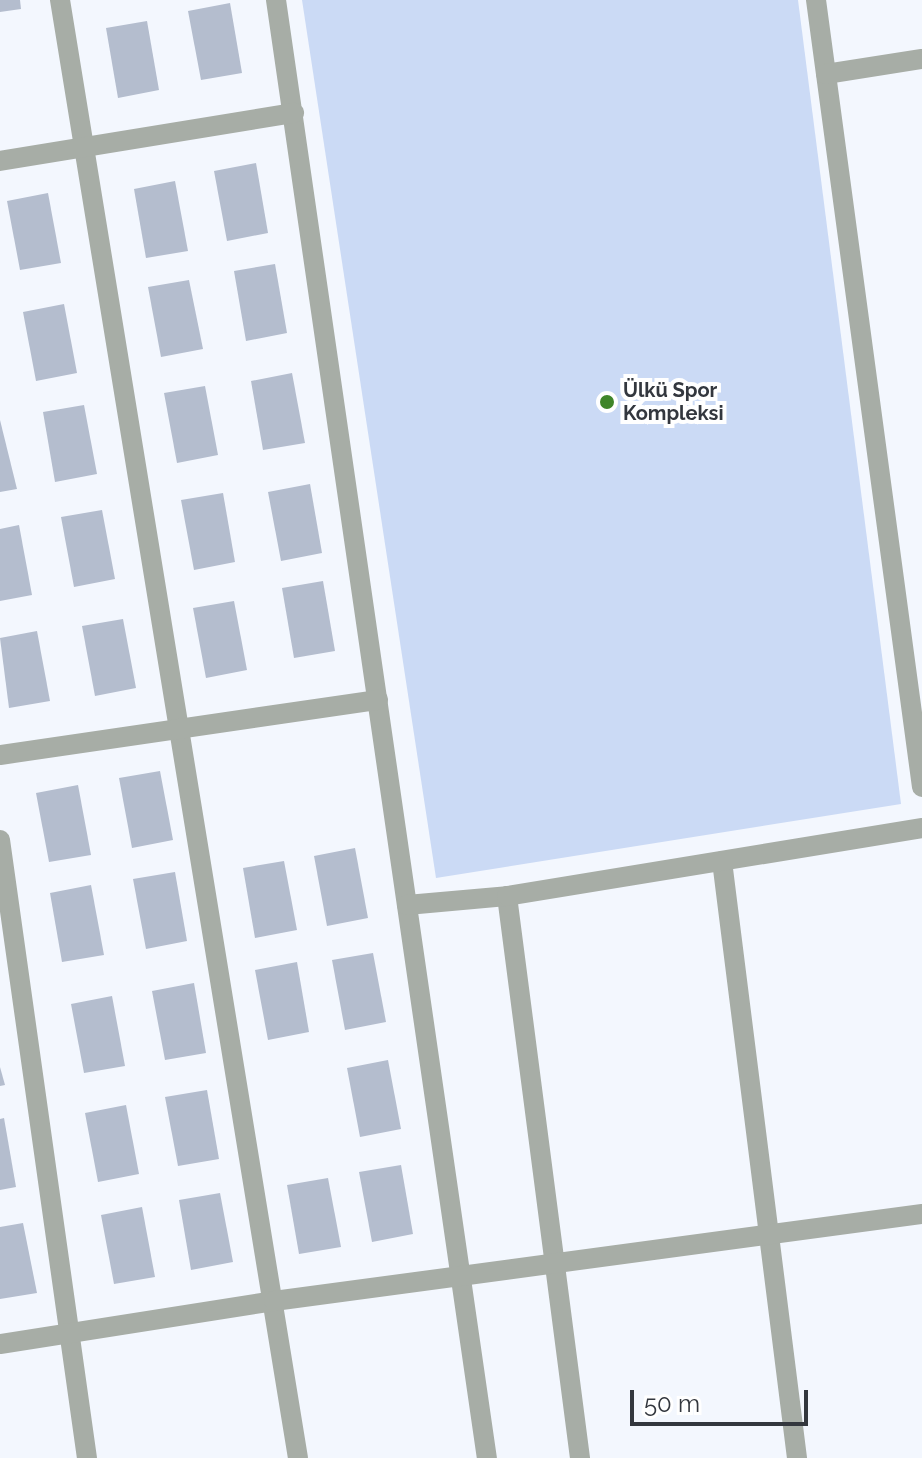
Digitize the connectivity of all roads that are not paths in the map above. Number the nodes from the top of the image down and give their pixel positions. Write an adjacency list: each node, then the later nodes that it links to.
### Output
1 (60, 0): 7 (street)
2 (276, 0): 6 (street)
3 (816, 0): 5 (street)
4 (922, 59): 5 (street)
5 (826, 74): 9 (street)
6 (294, 113): 7 (street); 10 (street)
7 (84, 147): 8 (street); 11 (street)
8 (0, 161)
9 (912, 638): 13 (street)
10 (378, 700): 11 (street); 18 (street)
11 (176, 729): 12 (street); 23 (street)
12 (0, 755)
13 (922, 787)
14 (922, 828): 16 (street)
15 (0, 840): 24 (street)
16 (722, 861): 17 (street); 20 (street)
17 (507, 896): 18 (street); 21 (street)
18 (407, 905): 22 (street)
19 (922, 1214): 20 (street)
20 (766, 1236): 21 (street); 30 (street)
21 (555, 1266): 22 (street); 29 (street)
22 (461, 1275): 23 (street); 28 (street)
23 (274, 1301): 24 (street); 27 (street)
24 (73, 1336): 25 (street); 26 (street)
25 (0, 1344)
26 (87, 1458)
27 (298, 1458)
28 (487, 1458)
29 (580, 1458)
30 (797, 1458)

